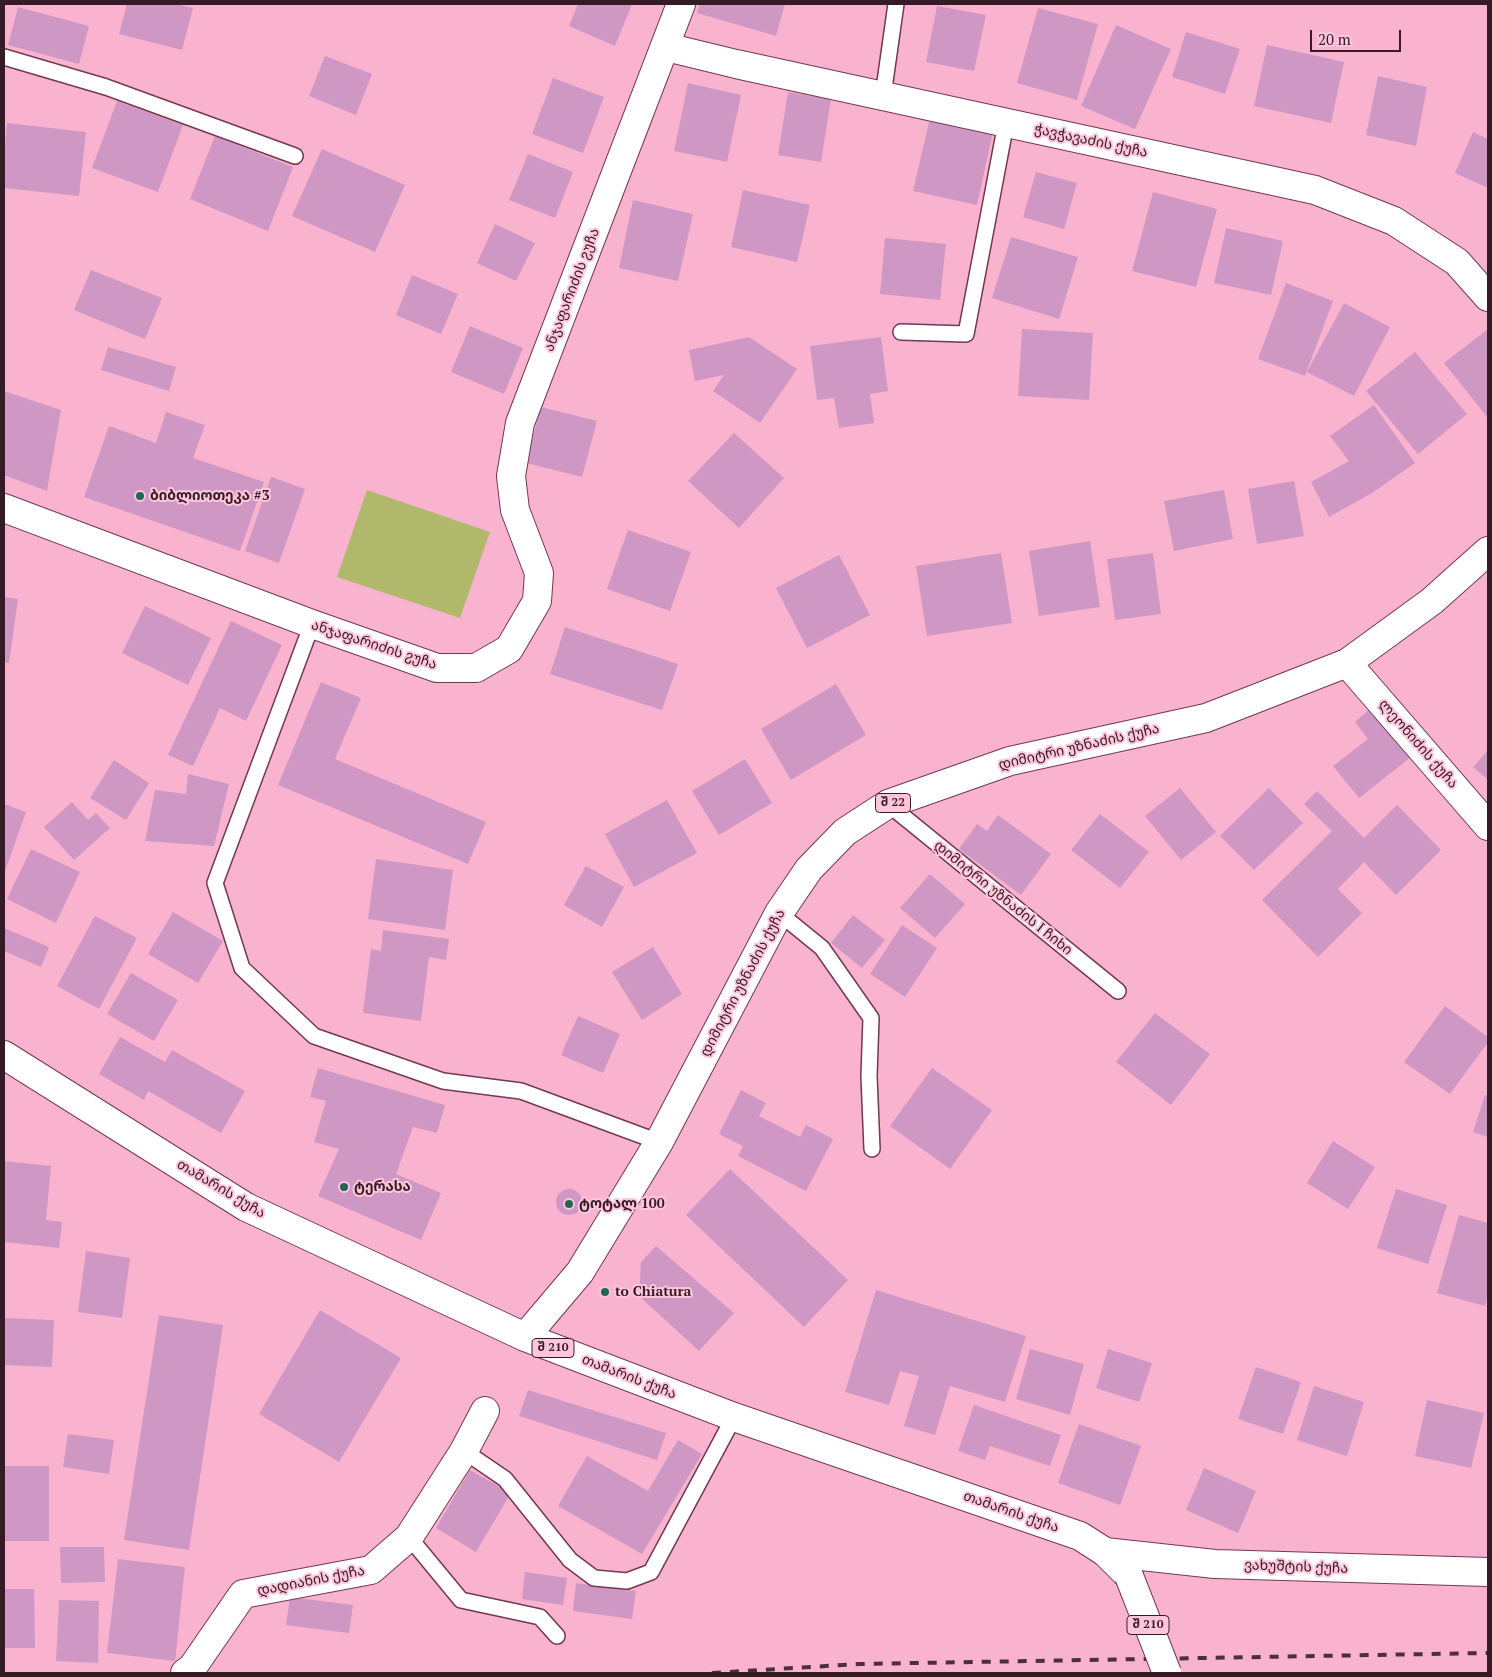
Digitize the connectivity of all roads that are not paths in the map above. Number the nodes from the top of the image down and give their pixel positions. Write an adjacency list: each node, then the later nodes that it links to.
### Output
1 (681, 4): 3 (street, ანჯაფარიძის ჷუჩა)
2 (896, 4): 5 (lane)
3 (666, 47): 5 (street, ჭავჭავაძის ქუჩა); 12 (street, ანჯაფარიძის ჷუჩა)
4 (4, 57): 7 (lane)
5 (883, 96): 6 (street, ჭავჭავაძის ქუჩა)
6 (1006, 123): 8 (street, ჭავჭავაძის ქუჩა); 9 (lane)
7 (295, 156)
8 (1488, 297)
9 (901, 332)
10 (4, 508): 12 (street, ანჯაფარიძის ჷუჩა)
11 (1488, 551): 13 (street, დიმიტრი უზნაძის ქუჩა / შ 22)
12 (312, 624): 19 (lane)
13 (1347, 662): 14 (street, დიმიტრი უზნაძის ქუჩა / შ 22); 15 (street, ლეონიძის ქუჩა)
14 (888, 804): 16 (street, დიმიტრი უზნაძის ქუჩა / შ 22); 17 (lane, დიმიტრი უზნაძის I ჩიხი)
15 (1488, 826)
16 (779, 913): 19 (street, დიმიტრი უზნაძის ქუჩა / შ 22); 20 (lane)
17 (1118, 991)
18 (4, 1055): 21 (street, თამარის ქუჩა / შ 210)
19 (660, 1142): 21 (street, დიმიტრი უზნაძის ქუჩა / შ 22)
20 (872, 1149)
21 (525, 1337): 23 (street, თამარის ქუჩა / შ 210)
22 (485, 1411): 24 (street, დადიანის ქუჩა)
23 (734, 1417): 24 (lane); 26 (street, თამარის ქუჩა / შ 210)
24 (464, 1451): 25 (street, დადიანის ქუჩა)
25 (409, 1537): 28 (lane); 29 (street, დადიანის ქუჩა)
26 (1105, 1552): 27 (street, ვახუშტის ქუჩა); 30 (street, თამარის ქუჩა / შ 210, bridge)
27 (1488, 1572)
28 (557, 1636)
29 (185, 1673)
30 (1167, 1673)

